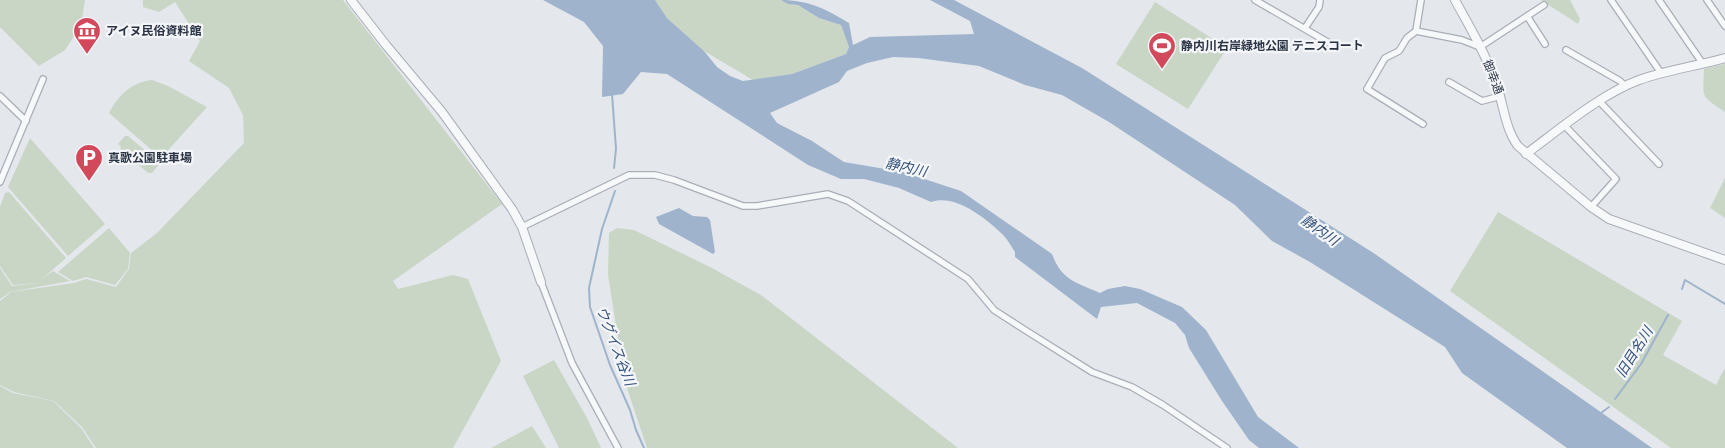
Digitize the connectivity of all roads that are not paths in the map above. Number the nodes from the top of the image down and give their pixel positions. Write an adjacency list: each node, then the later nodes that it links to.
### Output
1 (351, 0): 34 (street)
2 (1255, 0): 12 (street)
3 (1320, 0): 12 (street)
4 (1421, 0): 13 (street)
5 (1455, 0): 16 (street, 御幸通)
6 (1611, 0): 20 (street)
7 (1659, 0): 19 (street)
8 (1707, 0): 11 (street)
9 (1544, 5): 10 (street)
10 (1527, 16): 14 (street); 16 (street)
11 (1725, 26)
12 (1305, 28): 15 (street)
13 (1416, 31): 16 (street); 28 (street)
14 (1545, 44)
15 (1336, 47)
16 (1480, 47): 25 (street, 御幸通)
17 (1566, 50): 23 (street)
18 (1725, 58): 19 (street)
19 (1703, 64): 20 (street)
20 (1661, 73): 23 (street)
21 (43, 79): 27 (street)
22 (1450, 82): 25 (street)
23 (1625, 86): 26 (street)
24 (0, 96): 27 (street)
25 (1501, 96): 30 (street, 御幸通)
26 (1599, 101): 29 (street); 31 (street)
27 (26, 121): 32 (street)
28 (1423, 124)
29 (1565, 126): 30 (street); 33 (street)
30 (1526, 154): 33 (street, 御幸通)
31 (1659, 164)
32 (0, 182)
33 (1591, 207): 35 (street, 御幸通)
34 (522, 227): 36 (street); 38 (street)
35 (1725, 260)
36 (541, 282): 37 (street)
37 (618, 448)
38 (1227, 448)

